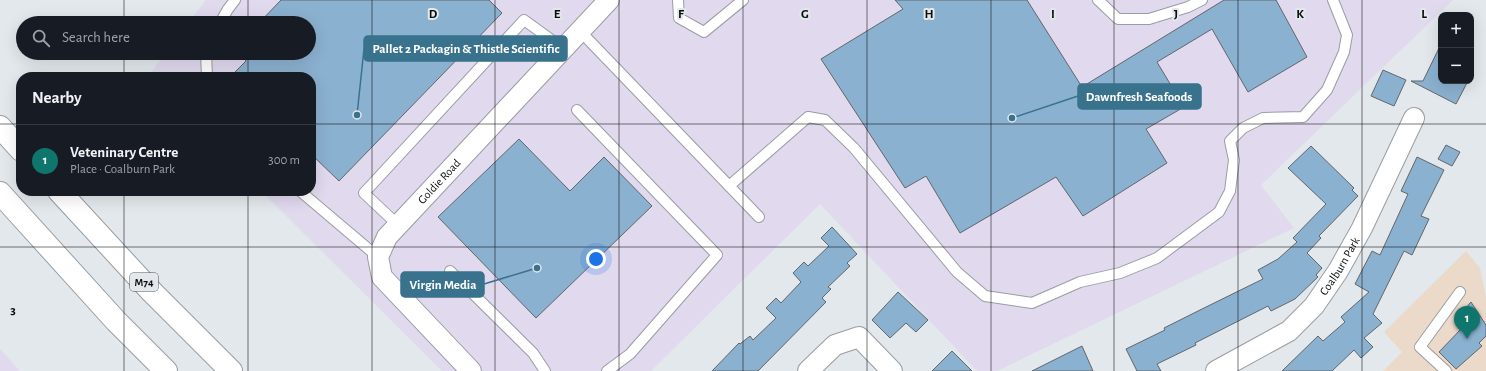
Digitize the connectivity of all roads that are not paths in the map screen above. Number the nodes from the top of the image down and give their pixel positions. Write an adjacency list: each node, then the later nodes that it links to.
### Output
1 (234, 0): 8 (lane)
2 (609, 0): 9 (street, Goldie Road)
3 (678, 0): 4 (lane)
4 (743, 0)
5 (1098, 0): 6 (lane)
6 (1202, 0)
7 (1333, 0): 17 (lane)
8 (224, 16)
9 (580, 31): 10 (street, Goldie Road); 17 (lane)
10 (564, 49): 22 (street, Goldie Road); 22 (lane)
11 (206, 60): 12 (lane)
12 (207, 72)
13 (577, 110): 30 (lane)
14 (1414, 118): 33 (street, Coalburn Park)
15 (0, 128): 16 (highway)
16 (16, 145)
17 (729, 186): 21 (lane)
18 (0, 193): 26 (highway)
19 (64, 196): 27 (highway, M74)
20 (306, 196): 23 (lane)
21 (759, 217)
22 (398, 225): 23 (street, Goldie Road)
23 (378, 257): 28 (street)
24 (450, 271): 29 (lane)
25 (1460, 292): 34 (lane)
26 (166, 371)
27 (231, 371)
28 (471, 371)
29 (545, 371)
30 (607, 371)
31 (808, 371): 32 (street)
32 (892, 371)
33 (1216, 371)
34 (1446, 371)

